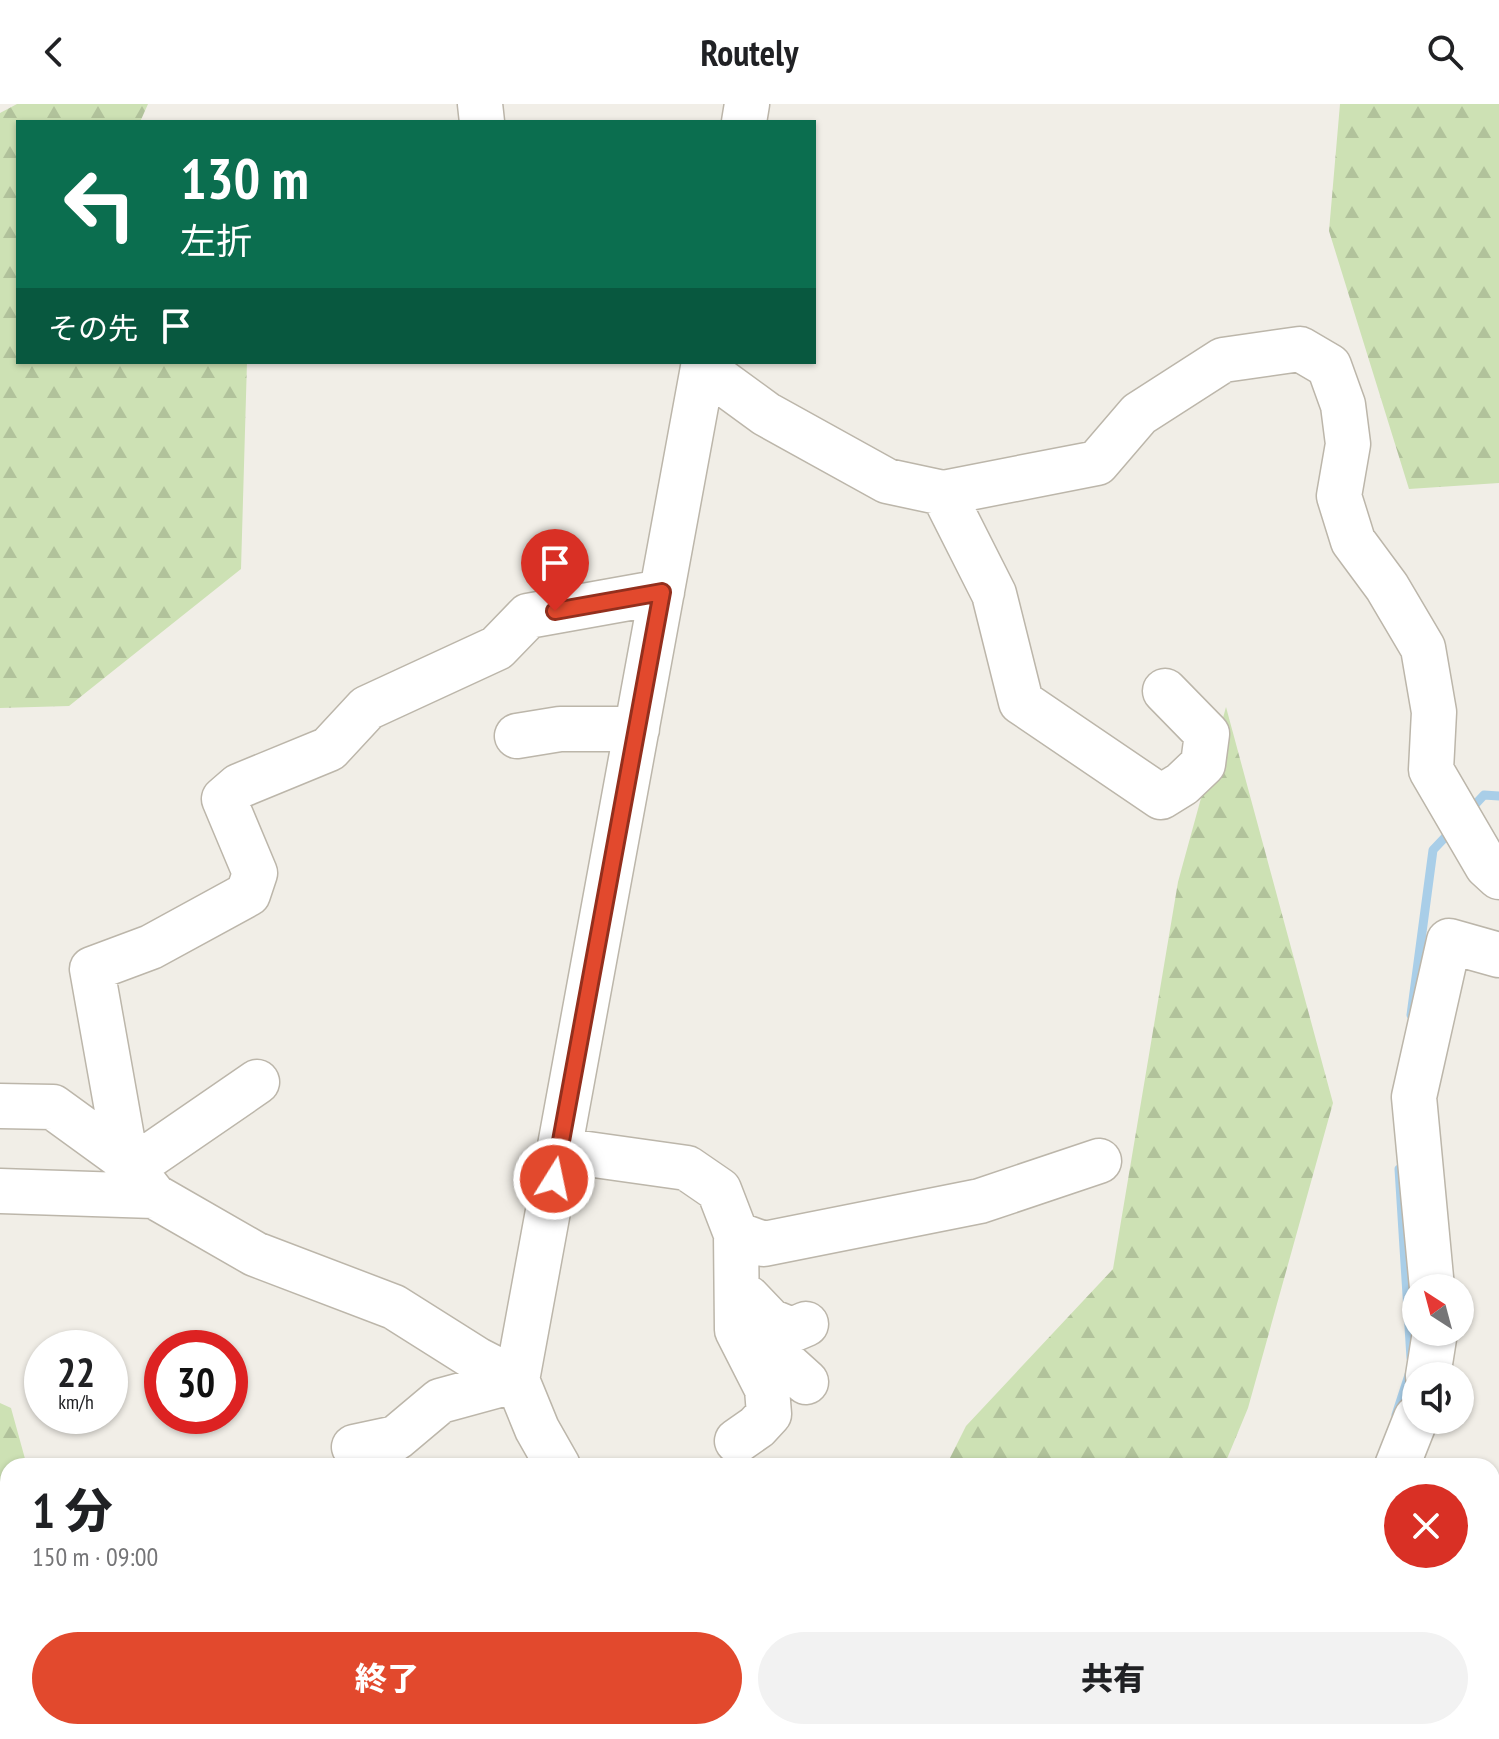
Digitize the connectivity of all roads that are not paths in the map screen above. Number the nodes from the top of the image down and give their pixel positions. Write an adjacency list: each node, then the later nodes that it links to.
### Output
1 (704, 365): 2 (street); 3 (street)
2 (943, 493): 4 (street); 7 (street)
3 (662, 592): 5 (street); 13 (street)
4 (1165, 691)
5 (637, 729): 6 (street); 11 (street)
6 (517, 736)
7 (1499, 877)
8 (1499, 955): 16 (street)
9 (257, 1082): 13 (street)
10 (0, 1106): 13 (street)
11 (559, 1150): 15 (street); 19 (street)
12 (1099, 1161): 15 (street)
13 (137, 1175): 14 (street); 19 (street)
14 (0, 1191)
15 (736, 1234): 17 (street)
16 (1431, 1274)
17 (736, 1295): 18 (street); 20 (street); 22 (street)
18 (806, 1324)
19 (517, 1380): 23 (street); 24 (street)
20 (806, 1382)
21 (1410, 1434): 25 (street)
22 (737, 1441)
23 (354, 1447)
24 (553, 1458)
25 (1400, 1458)

